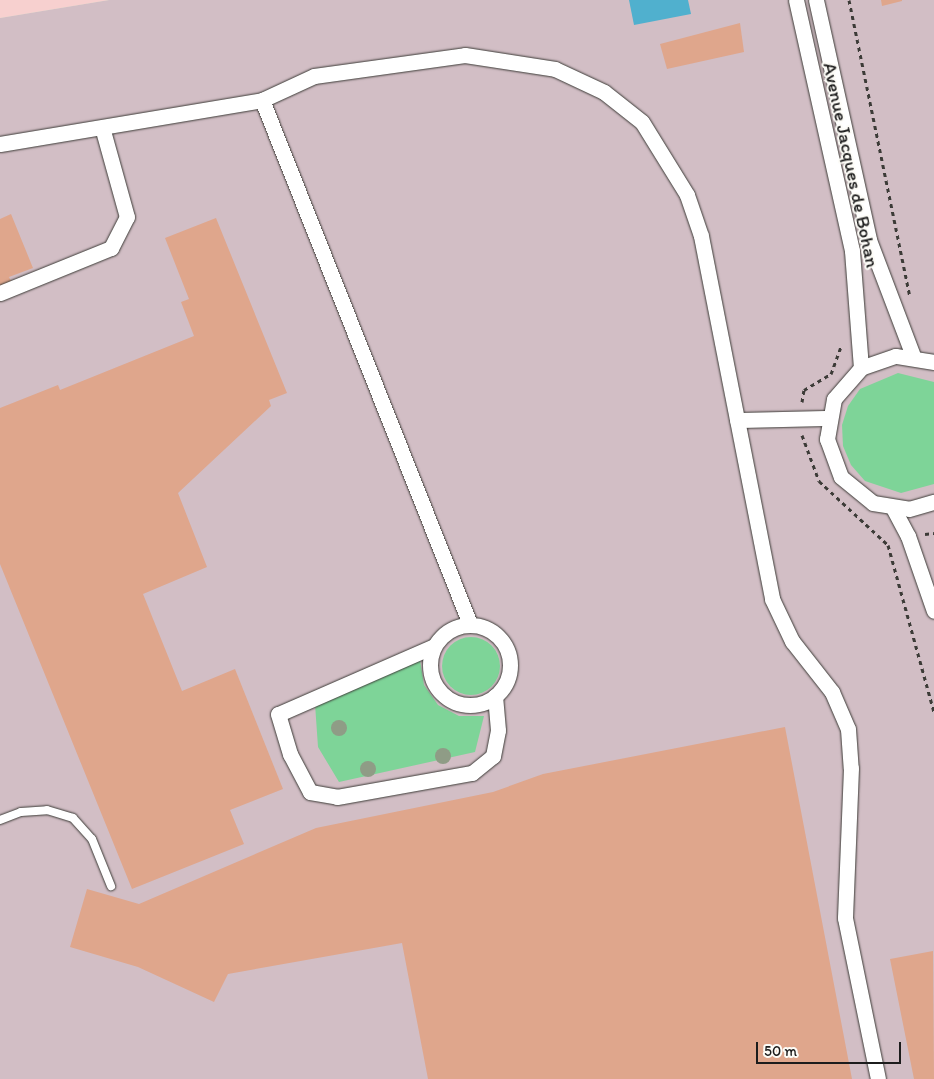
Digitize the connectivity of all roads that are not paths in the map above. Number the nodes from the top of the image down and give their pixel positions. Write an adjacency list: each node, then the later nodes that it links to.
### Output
1 (796, 0): 9 (street, Avenue Jacques de Bohan)
2 (816, 0): 7 (street, Avenue Jacques de Bohan)
3 (262, 100): 4 (street); 11 (street); 15 (street)
4 (102, 127): 5 (street); 6 (street)
5 (0, 144)
6 (0, 293)
7 (913, 356): 8 (street); 9 (street)
8 (934, 362)
9 (861, 368): 10 (street)
10 (828, 418): 11 (street); 13 (street)
11 (738, 420): 20 (street)
12 (934, 502): 13 (street)
13 (893, 508): 14 (street)
14 (934, 611)
15 (470, 624): 16 (street); 17 (street)
16 (434, 646): 17 (street); 17 (street)
17 (495, 696)
18 (0, 820): 19 (lane)
19 (111, 886)
20 (878, 1079)

